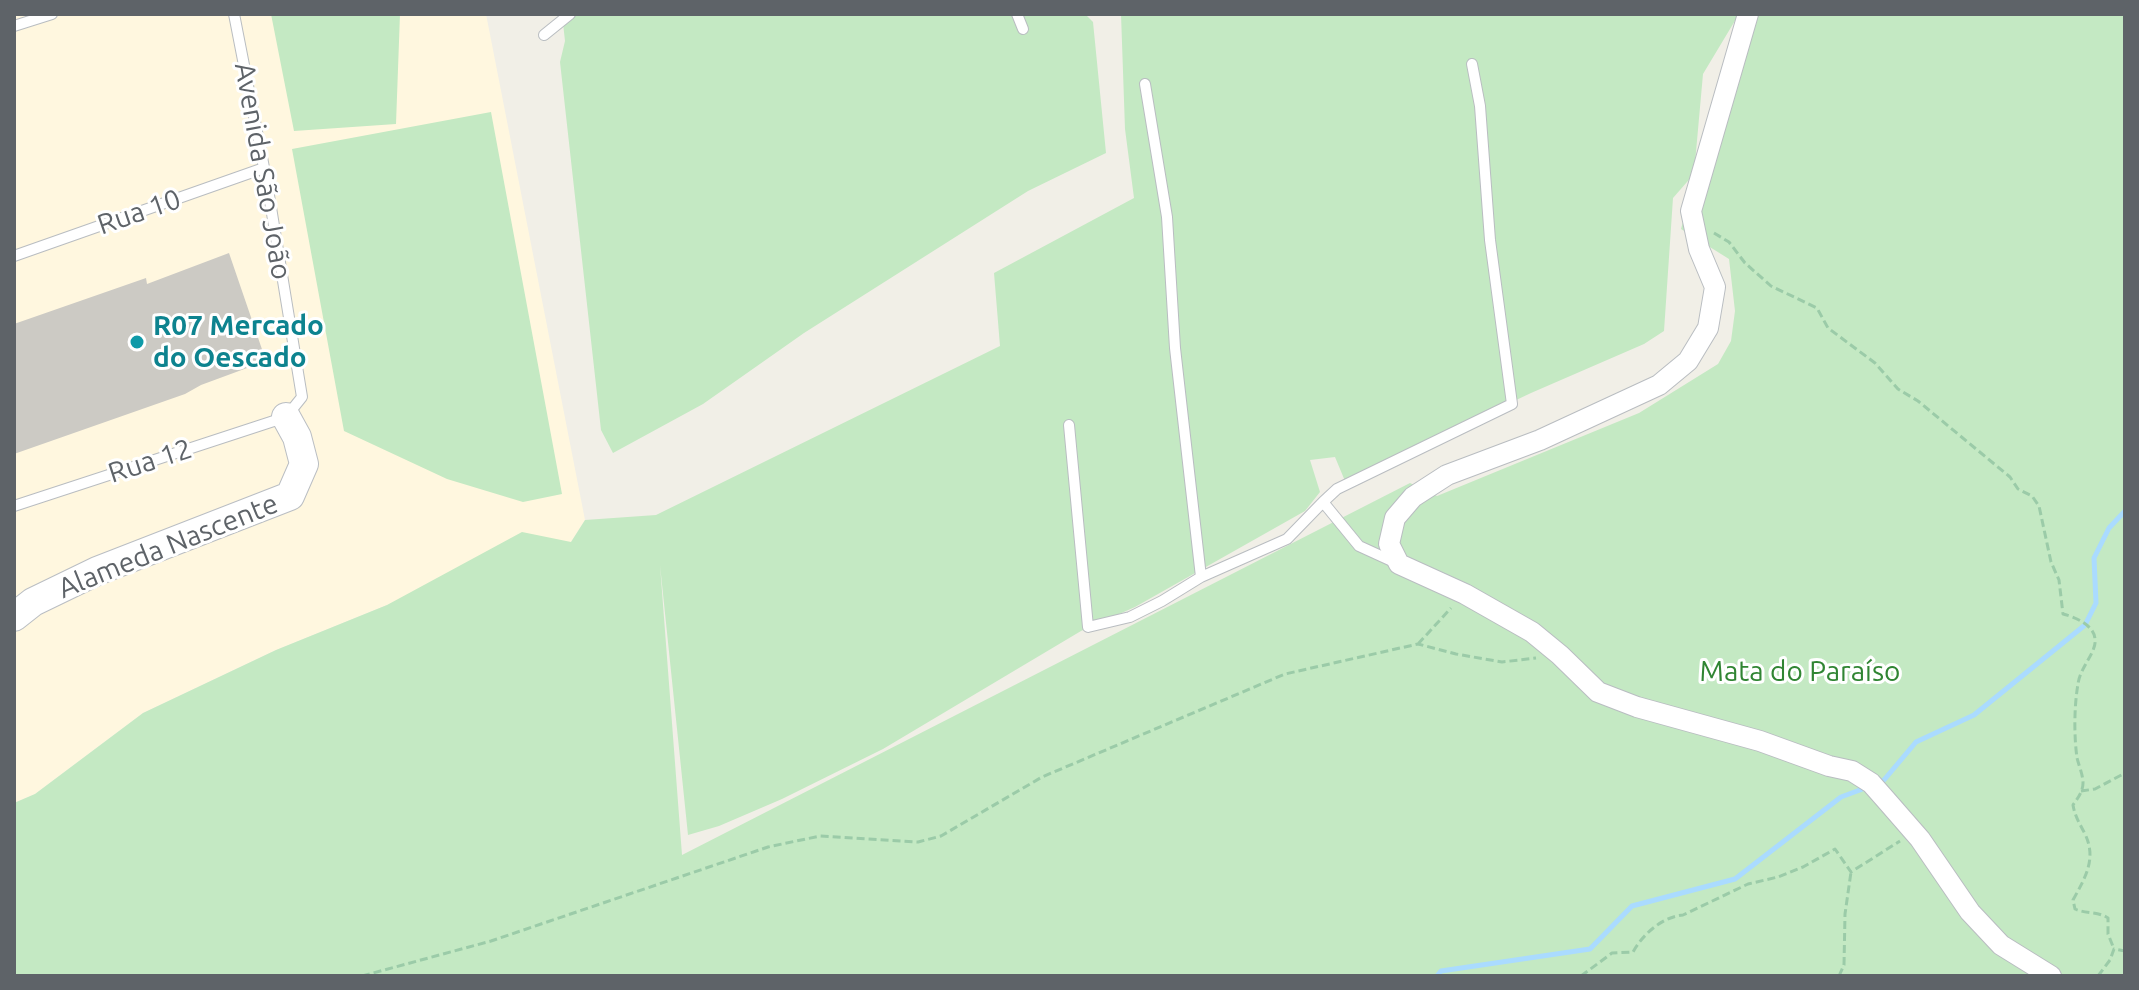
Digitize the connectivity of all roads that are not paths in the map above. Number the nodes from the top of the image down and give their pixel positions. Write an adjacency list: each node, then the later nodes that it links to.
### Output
1 (52, 14): 6 (lane)
2 (234, 14): 11 (lane, Avenida São João)
3 (570, 14): 8 (lane)
4 (1017, 14): 7 (lane)
5 (1748, 14): 17 (street)
6 (14, 26)
7 (1023, 29)
8 (544, 35)
9 (1472, 64): 15 (lane)
10 (1145, 84): 18 (lane)
11 (264, 168): 12 (lane, Rua 10); 13 (lane, Avenida São João)
12 (14, 256)
13 (286, 417): 16 (lane, Rua 12); 19 (street, Alameda Nascente)
14 (1069, 425): 18 (lane)
15 (1323, 502): 17 (lane); 18 (lane)
16 (14, 506)
17 (1399, 564): 20 (street)
18 (1201, 577)
19 (14, 617)
20 (2051, 976)

